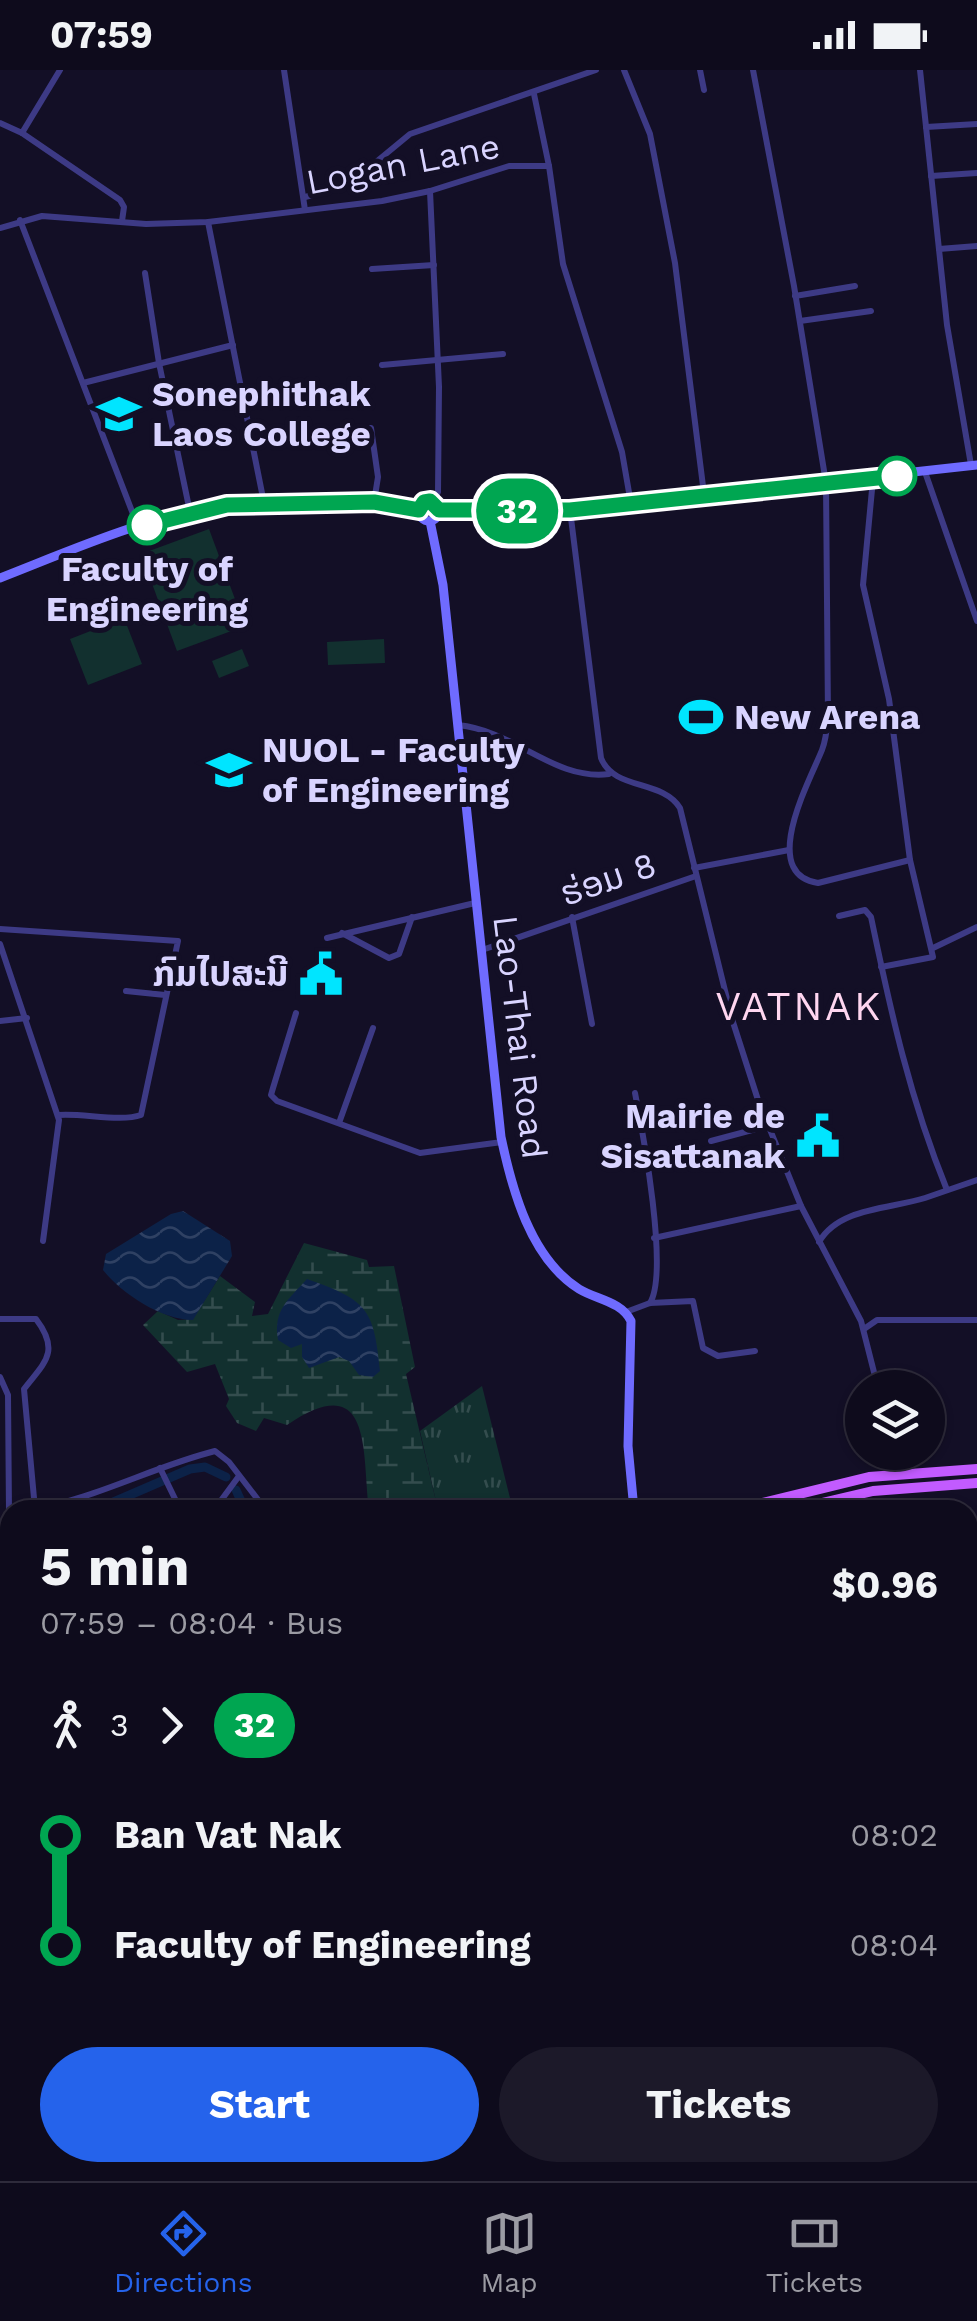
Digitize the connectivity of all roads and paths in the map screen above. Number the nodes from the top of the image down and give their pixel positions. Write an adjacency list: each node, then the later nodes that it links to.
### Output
1 (60, 70): 13 (street)
2 (284, 70): 18 (street)
3 (596, 70): 9 (street)
4 (624, 70): 44 (street)
5 (700, 70): 8 (street)
6 (753, 70): 30 (street)
7 (920, 70): 12 (street)
8 (704, 90)
9 (534, 94): 14 (street); 18 (street)
10 (0, 123): 13 (street)
11 (977, 124): 12 (street)
12 (926, 127): 16 (street)
13 (22, 133): 21 (street)
14 (549, 166): 17 (street, Logan Lane); 47 (street)
15 (977, 173): 16 (street)
16 (931, 176): 25 (street)
17 (430, 192): 19 (street, Logan Lane); 26 (street)
18 (305, 197): 19 (street)
19 (306, 210): 22 (street, Logan Lane)
20 (20, 220): 21 (street, Logan Lane); 23 (street, Logan Lane); 38 (street)
21 (122, 221): 22 (street, Logan Lane)
22 (208, 222): 33 (street)
23 (0, 228)
24 (977, 246): 25 (street)
25 (939, 249): 40 (street)
26 (434, 265): 27 (street); 35 (street)
27 (372, 269)
28 (145, 273): 36 (street)
29 (855, 286): 30 (street)
30 (796, 296): 32 (street)
31 (870, 311): 32 (street)
32 (800, 321): 43 (street)
33 (233, 345): 36 (street); 46 (street)
34 (503, 354): 35 (street)
35 (438, 361): 37 (street); 48 (street)
36 (160, 364): 38 (street); 51 (street)
37 (382, 366)
38 (83, 383): 53 (street)
39 (371, 428): 45 (street)
40 (974, 465): 41 (street)
41 (925, 472): 42 (street); 55 (street)
42 (873, 478): 43 (street); 59 (street)
43 (826, 483): 44 (street); 58 (street)
44 (704, 494): 47 (street)
45 (374, 502): 46 (street); 49 (street)
46 (264, 503): 51 (street)
47 (631, 504): 50 (street)
48 (436, 506): 49 (street); 50 (street); 52 (street)
49 (419, 510): 52 (street)
50 (570, 510): 57 (street)
51 (190, 513): 53 (street)
52 (430, 521): 56 (street, Lao-Thai Road)
53 (138, 528): 54 (street)
54 (0, 578)
55 (977, 618)
56 (457, 726): 57 (street); 61 (street, Lao-Thai Road)
57 (610, 774): 60 (street)
58 (790, 850): 59 (street); 60 (street, ຮ່ອມ 8)
59 (910, 860): 70 (street)
60 (695, 872): 64 (street, ຮ່ອມ 8); 83 (street)
61 (475, 902): 62 (street); 71 (street, Lao-Thai Road)
62 (412, 916): 67 (street); 67 (street)
63 (839, 916): 72 (street)
64 (572, 918): 71 (street, ຮ່ອມ 8); 78 (street)
65 (0, 928): 74 (street)
66 (977, 928): 70 (street)
67 (341, 933): 68 (street)
68 (326, 938)
69 (0, 944): 76 (street)
70 (933, 948): 72 (street)
71 (481, 951): 85 (street, Lao-Thai Road)
72 (881, 967): 87 (street)
73 (126, 992): 74 (street)
74 (165, 995): 81 (street)
75 (296, 1014): 82 (street)
76 (27, 1018): 77 (street); 81 (street)
77 (0, 1021)
78 (592, 1024)
79 (374, 1028): 82 (street)
80 (634, 1093): 89 (street)
81 (58, 1115): 90 (street)
82 (339, 1122): 85 (street)
83 (767, 1126): 84 (street); 88 (street)
84 (711, 1141)
85 (502, 1142): 93 (street, Lao-Thai Road)
86 (977, 1180): 87 (street)
87 (947, 1190): 91 (street)
88 (800, 1206): 89 (street); 91 (street)
89 (654, 1238): 92 (street)
90 (43, 1241)
91 (819, 1244): 96 (street)
92 (650, 1304): 93 (street); 97 (street)
93 (626, 1312): 113 (street)
94 (0, 1319): 108 (street)
95 (977, 1320): 96 (street)
96 (864, 1329): 98 (street)
97 (755, 1350)
98 (874, 1370)
99 (0, 1377): 107 (street)
100 (977, 1469): 103 (main road)
101 (895, 1470): 103 (street)
102 (161, 1471): 104 (street); 109 (street); 110 (street)
103 (896, 1474): 106 (main road); 114 (main road)
104 (239, 1476): 111 (street); 112 (street)
105 (977, 1484): 106 (main road)
106 (897, 1488): 115 (main road)
107 (10, 1500)
108 (31, 1500)
109 (77, 1500)
110 (176, 1500)
111 (219, 1500)
112 (259, 1500)
113 (633, 1500)
114 (771, 1500)
115 (840, 1500)

